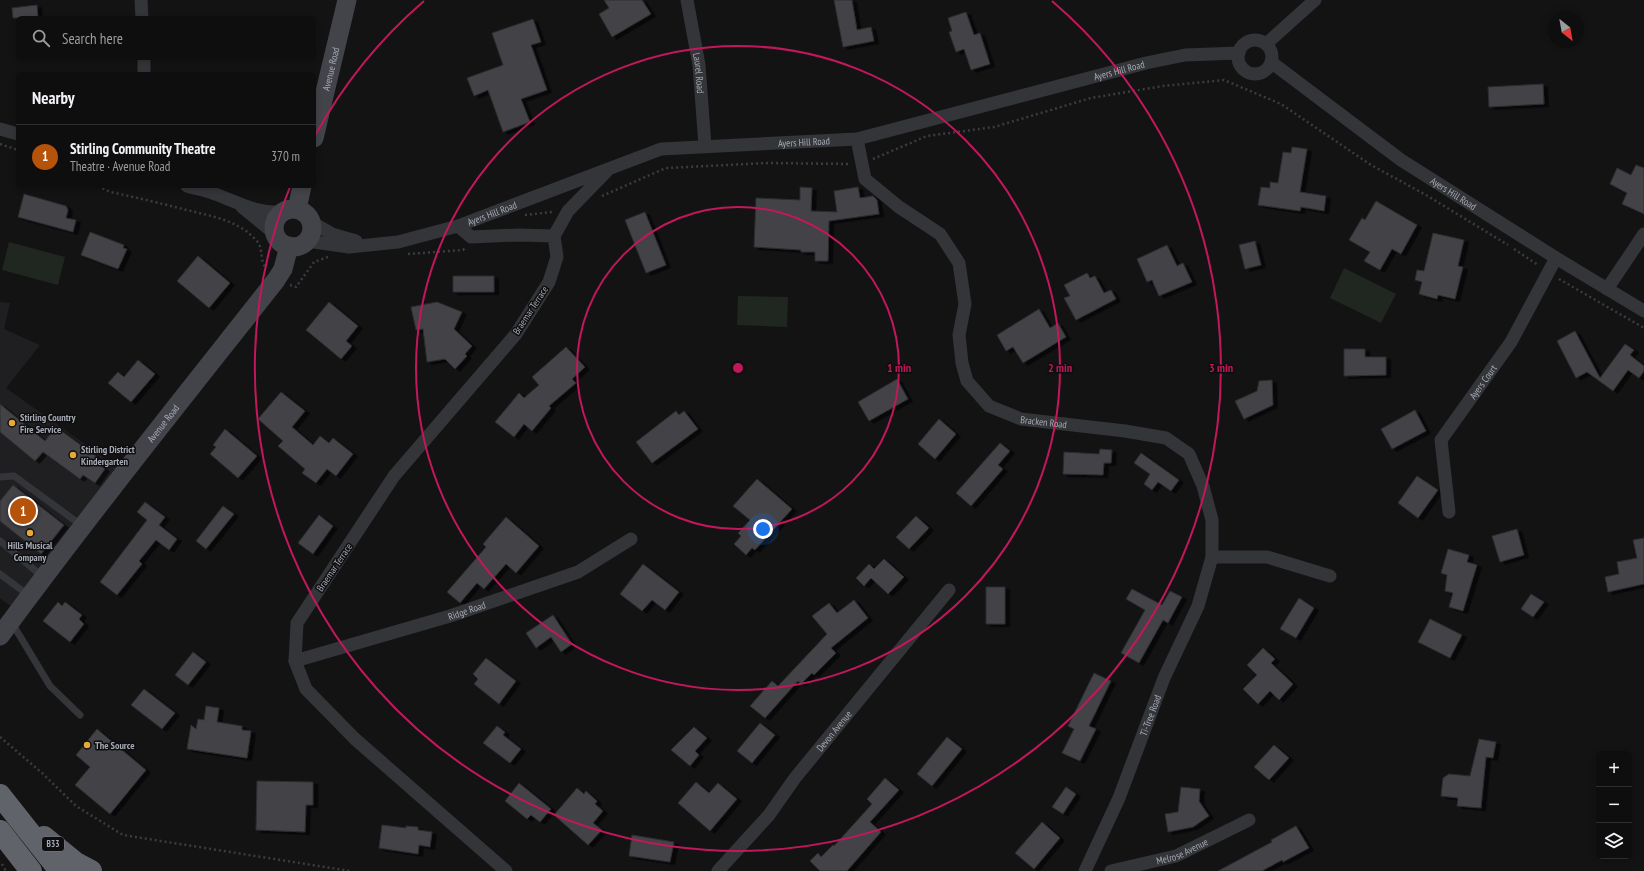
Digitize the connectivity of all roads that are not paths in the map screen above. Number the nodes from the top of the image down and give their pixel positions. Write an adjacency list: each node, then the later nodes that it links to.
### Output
1 (141, 0): 5 (street)
2 (347, 0): 12 (street, Avenue Road)
3 (687, 0): 15 (street, Laurel Road)
4 (1315, 0): 6 (street)
5 (142, 16)
6 (1266, 44): 7 (street); 9 (street)
7 (1239, 53): 9 (street); 14 (street, Ayers Hill Road)
8 (144, 60): 10 (street)
9 (1271, 62): 27 (street, Ayers Hill Road)
10 (144, 72)
11 (0, 129): 13 (street)
12 (316, 130)
13 (16, 133)
14 (857, 139): 15 (street, Ayers Hill Road); 35 (street, Bracken Road)
15 (705, 146): 16 (street, Ayers Hill Road)
16 (610, 168): 22 (street, Ayers Hill Road); 24 (street)
17 (194, 188): 19 (street)
18 (301, 188): 20 (street)
19 (239, 205): 20 (street); 25 (street)
20 (291, 210): 21 (street); 25 (street)
21 (311, 222): 25 (street); 26 (street, Ayers Hill Road)
22 (458, 226): 24 (street); 26 (street, Ayers Hill Road)
23 (1644, 234): 28 (street)
24 (554, 236): 42 (street, Braemar Terrace)
25 (290, 240): 26 (street, Ayers Hill Road); 32 (street, Avenue Road)
26 (376, 245)
27 (1556, 258): 28 (street, Ayers Hill Road); 31 (street, Ayers Court)
28 (1607, 289): 29 (street, Ayers Hill Road)
29 (1644, 311)
30 (0, 477): 32 (lane)
31 (1449, 512)
32 (82, 526): 38 (street, Avenue Road)
33 (631, 539): 42 (street, Ridge Road)
34 (0, 541): 38 (lane)
35 (1212, 557): 37 (street); 53 (street, Ti-Tree Road)
36 (0, 574): 40 (lane)
37 (1330, 576)
38 (43, 577): 40 (street, Avenue Road)
39 (949, 590): 52 (street, Devon Avenue)
40 (28, 595): 41 (street, Avenue Road)
41 (5, 628): 43 (lane)
42 (295, 661): 51 (street, Braemar Terrace)
43 (80, 715)
44 (0, 794): 45 (highway, B33)
45 (17, 814): 49 (highway, B33); 50 (highway, B33)
46 (1249, 820): 54 (street, Melrose Avenue)
47 (0, 831): 48 (highway)
48 (29, 870)
49 (60, 871)
50 (91, 871)
51 (506, 871)
52 (718, 871)
53 (1085, 871)
54 (1111, 871)

